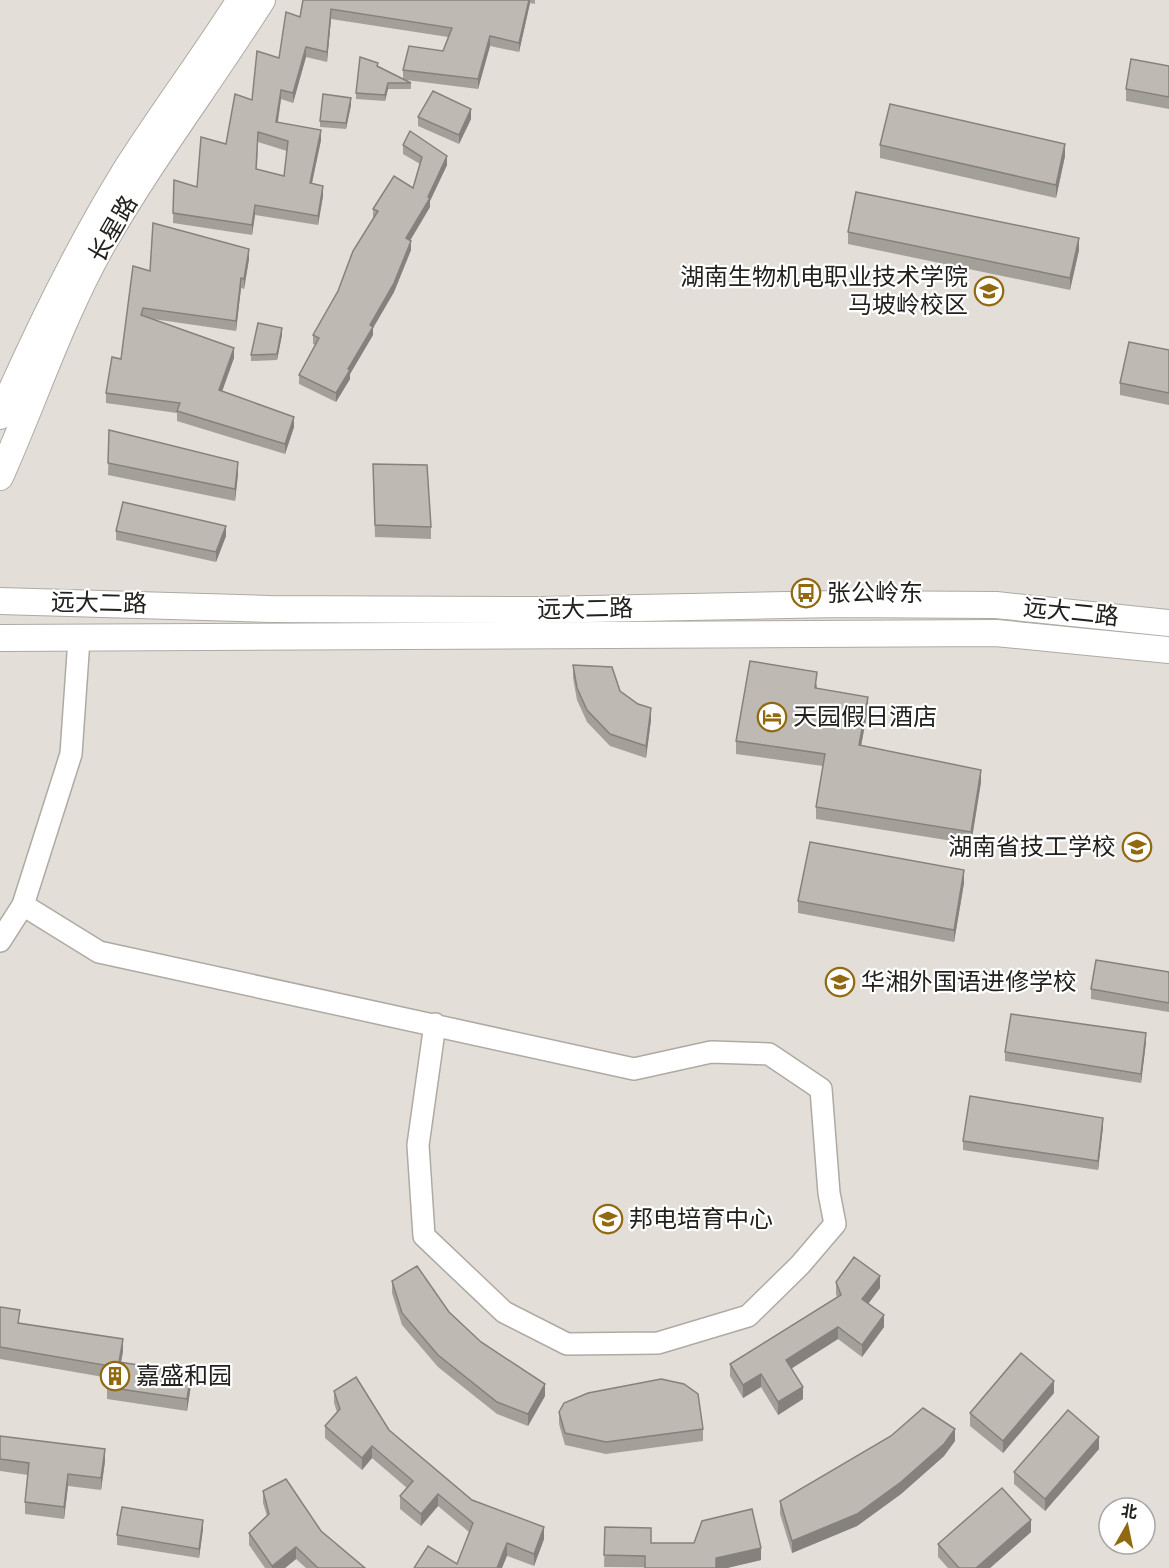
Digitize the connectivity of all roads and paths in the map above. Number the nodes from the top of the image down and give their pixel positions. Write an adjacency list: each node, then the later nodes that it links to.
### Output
1 (240, 0): 3 (main road, 长星路)
2 (262, 0): 4 (main road, 长星路)
3 (0, 416)
4 (0, 477)
5 (0, 601): 6 (main road, 远大二路)
6 (1169, 624)
7 (0, 638): 8 (main road, 远大二路)
8 (79, 639): 9 (main road, 远大二路); 10 (street)
9 (1169, 650)
10 (23, 905): 11 (street); 12 (street)
11 (0, 941)
12 (435, 1024): 12 (street)

